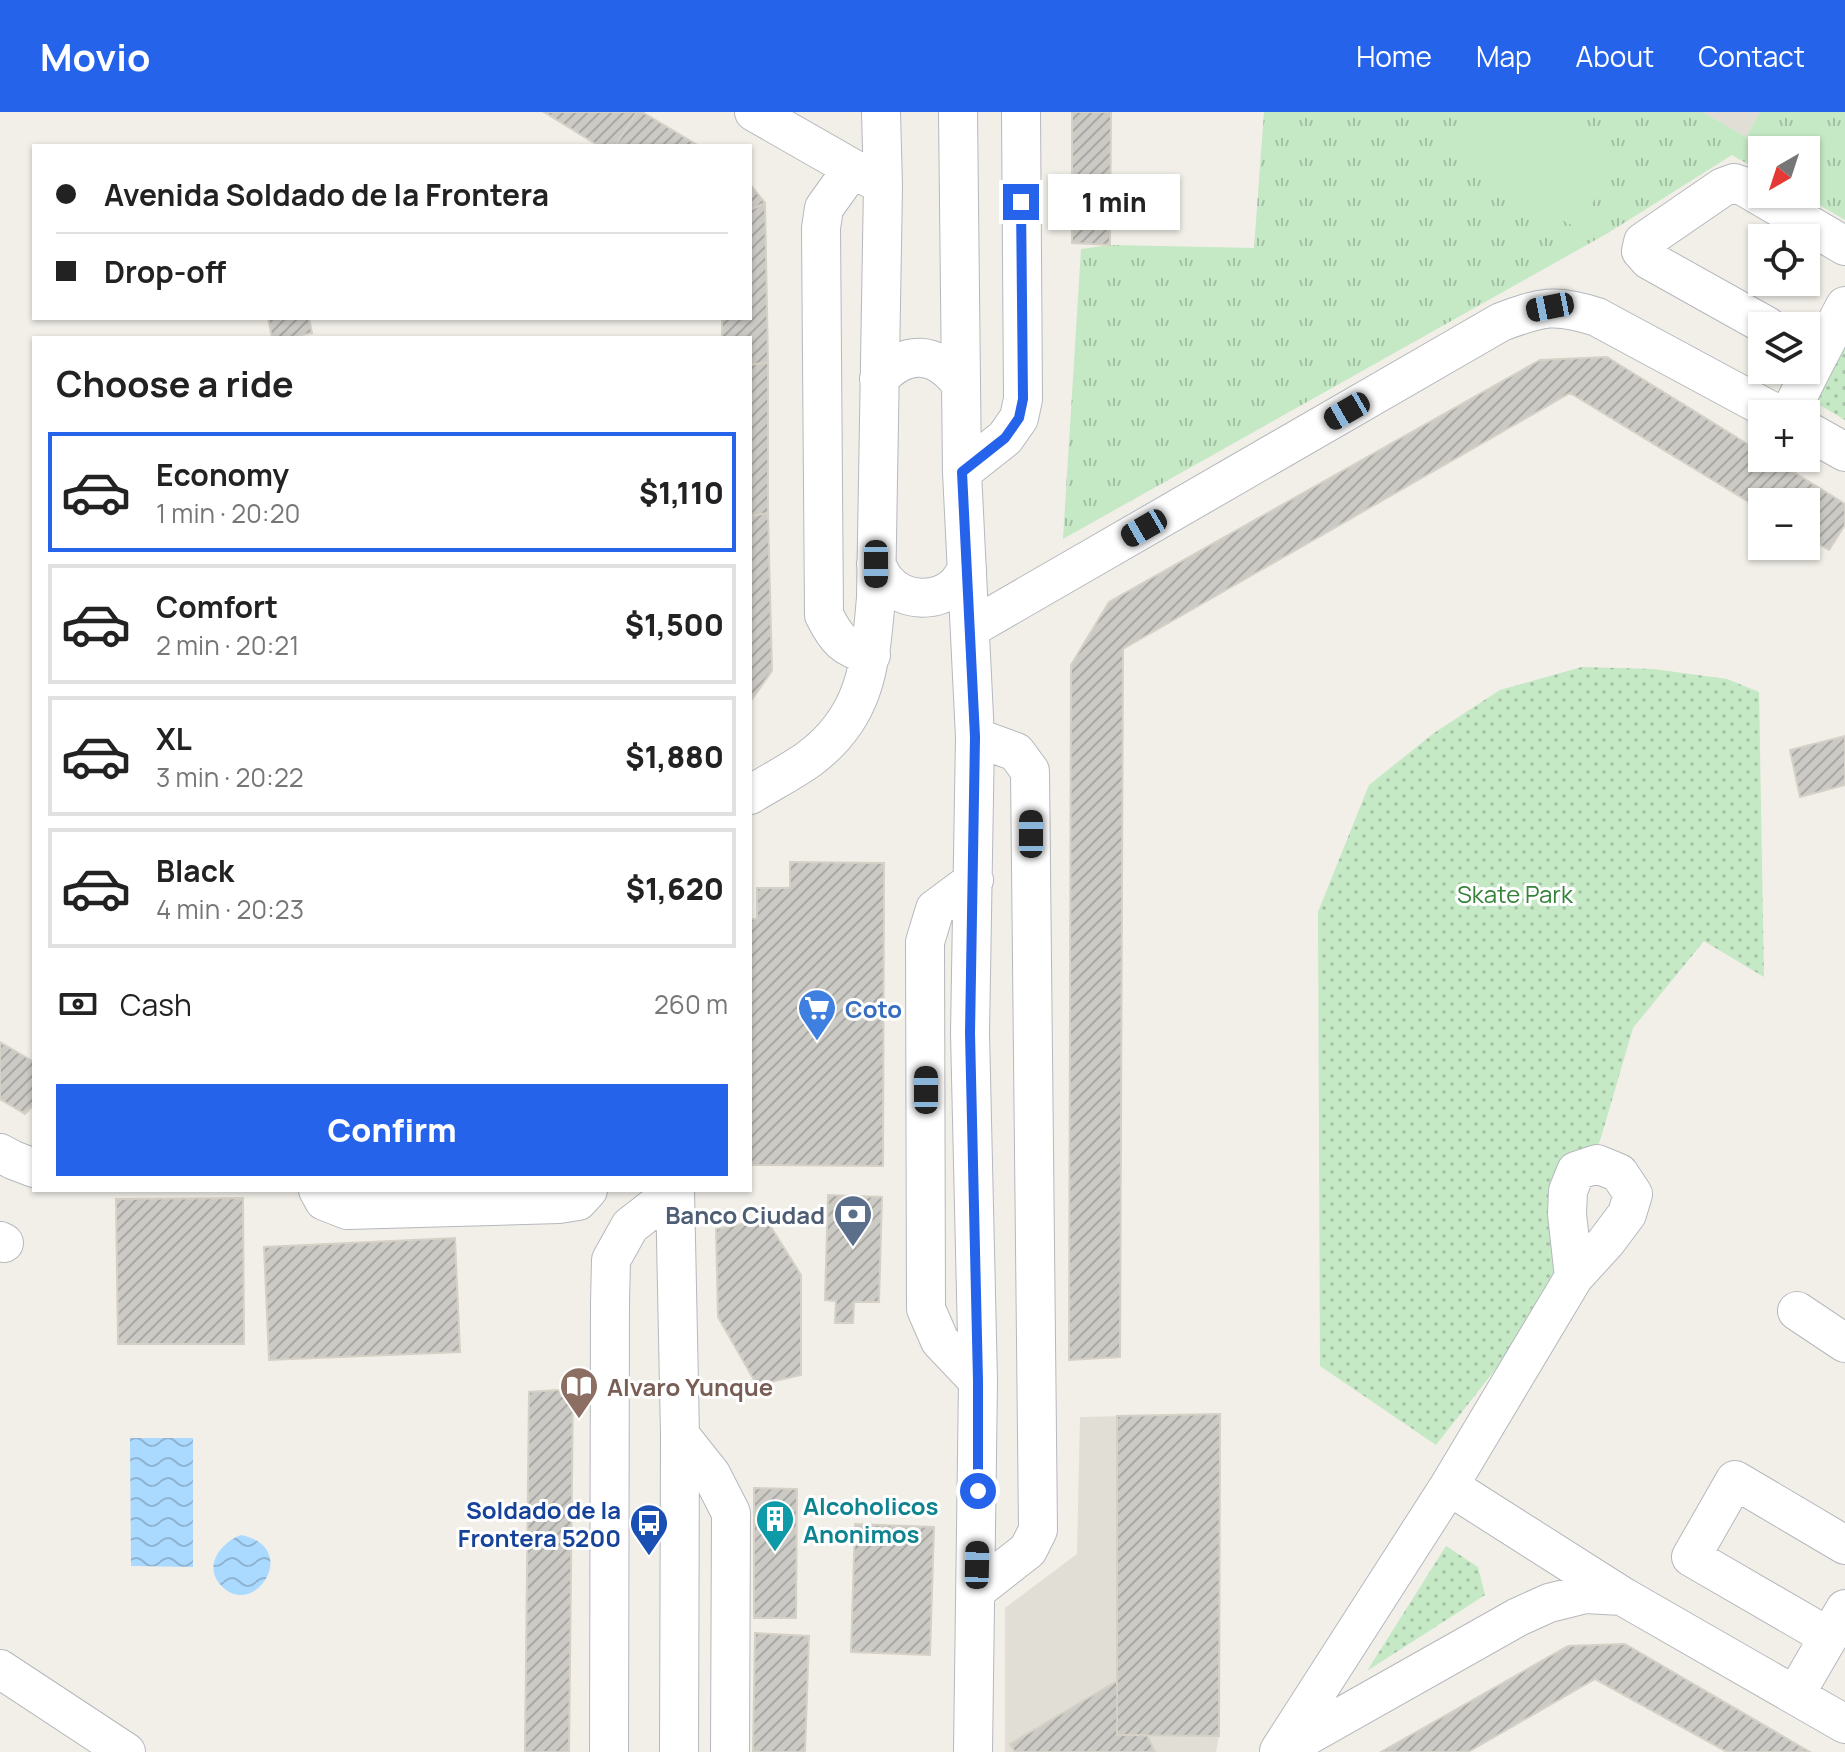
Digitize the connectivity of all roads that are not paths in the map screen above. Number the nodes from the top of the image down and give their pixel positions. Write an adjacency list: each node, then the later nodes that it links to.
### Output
1 (754, 112): 5 (street)
2 (881, 112): 5 (street)
3 (958, 112): 11 (street)
4 (1021, 112): 15 (street)
5 (867, 177): 10 (street); 19 (street)
6 (1845, 246): 8 (street)
7 (1845, 306): 9 (street)
8 (1748, 315)
9 (1820, 341)
10 (879, 379): 11 (street); 16 (street)
11 (960, 383): 15 (street)
12 (1751, 400): 18 (street)
13 (1820, 438): 14 (street)
14 (1845, 452)
15 (962, 472): 17 (street)
16 (876, 564): 17 (street); 19 (street)
17 (967, 569): 18 (street)
18 (971, 628): 20 (street)
19 (868, 669): 21 (street)
20 (975, 737): 22 (street); 36 (street)
21 (752, 794)
22 (974, 880): 32 (street); 32 (street)
23 (0, 1153): 24 (street)
24 (32, 1167)
25 (319, 1192): 26 (street)
26 (586, 1192)
27 (672, 1192): 43 (street)
28 (675, 1192): 33 (street)
29 (1574, 1277): 34 (street)
30 (1797, 1311): 31 (street)
31 (1845, 1343)
32 (978, 1381): 36 (street)
33 (680, 1435): 44 (street); 45 (street)
34 (1449, 1486): 37 (street); 47 (street)
35 (1845, 1545): 38 (street)
36 (977, 1590): 46 (street)
37 (1622, 1596): 40 (street); 47 (street)
38 (1837, 1623): 40 (street)
39 (0, 1669): 42 (street)
40 (1795, 1695): 41 (street)
41 (1845, 1724)
42 (126, 1752)
43 (609, 1752)
44 (679, 1752)
45 (730, 1752)
46 (973, 1752)
47 (1279, 1752)

